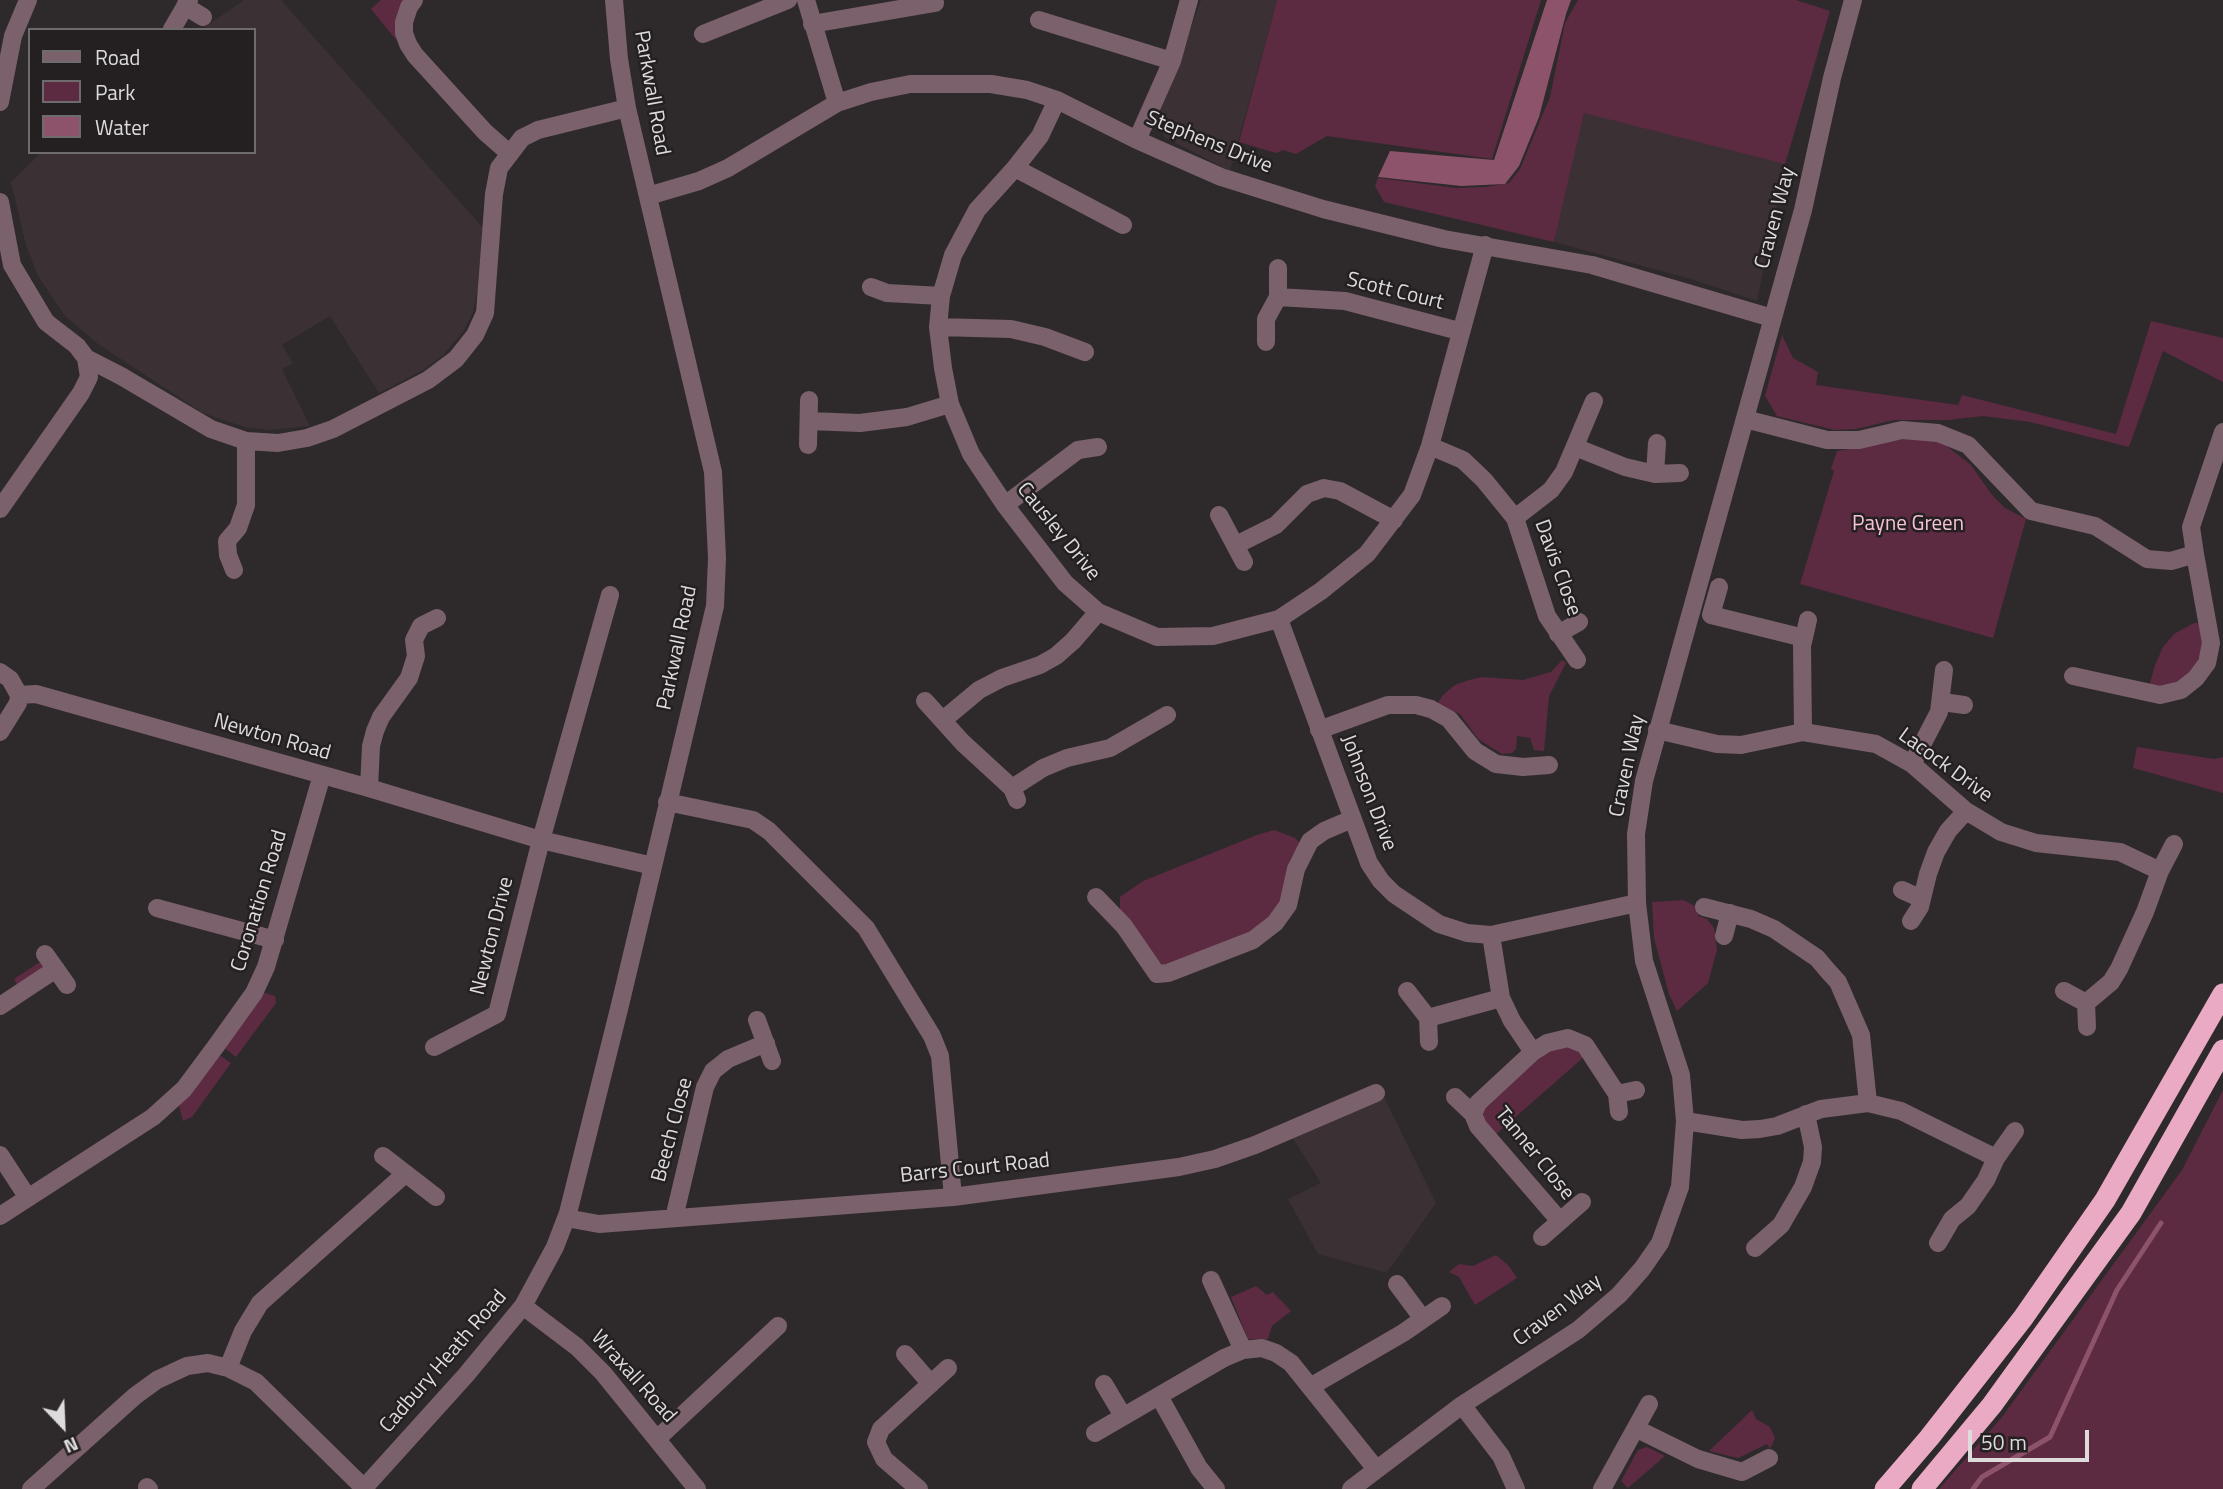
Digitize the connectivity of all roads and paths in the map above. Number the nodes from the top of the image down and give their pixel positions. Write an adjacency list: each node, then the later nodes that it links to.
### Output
1 (28, 0): 16 (street)
2 (414, 0): 21 (street)
3 (614, 0): 19 (street, Parkwall Road)
4 (788, 0): 14 (street)
5 (806, 0): 12 (street)
6 (1189, 0): 15 (street)
7 (1853, 0): 31 (street, Craven Way)
8 (187, 3): 10 (street); 13 (street)
9 (935, 3): 12 (street)
10 (203, 17)
11 (1039, 20): 15 (street)
12 (812, 24): 18 (street)
13 (173, 28)
14 (703, 34)
15 (1172, 61): 20 (street)
16 (0, 99)
17 (1057, 100): 18 (street, Stephens Drive); 20 (street, Stephens Drive); 22 (street, Causley Drive)
18 (837, 103): 23 (street, Stephens Drive)
19 (627, 107): 21 (street); 23 (street, Parkwall Road)
20 (1137, 140): 26 (street, Stephens Drive)
21 (509, 153): 43 (street)
22 (1015, 168): 25 (street); 29 (street, Causley Drive)
23 (648, 196): 87 (street, Parkwall Road)
24 (0, 202): 36 (street)
25 (1123, 225)
26 (1485, 245): 31 (street, Stephens Drive); 33 (street, Causley Drive)
27 (1278, 268): 30 (street)
28 (871, 287): 29 (street)
29 (941, 296): 32 (street, Causley Drive)
30 (1278, 297): 33 (street, Scott Court); 34 (street)
31 (1772, 318): 40 (street, Craven Way)
32 (938, 327): 35 (street); 39 (street, Causley Drive)
33 (1459, 331): 46 (street, Causley Drive)
34 (1266, 342)
35 (1085, 352)
36 (86, 358): 43 (street); 52 (street)
37 (809, 400): 41 (street)
38 (1594, 401): 48 (street, Davis Close)
39 (950, 404): 41 (street); 51 (street, Causley Drive)
40 (1745, 419): 57 (street); 80 (street, Craven Way)
41 (810, 421): 45 (street)
42 (2223, 432): 57 (street)
43 (246, 441): 59 (street)
44 (1657, 443): 50 (street)
45 (808, 445)
46 (1430, 446): 54 (street, Davis Close); 55 (street, Causley Drive)
47 (1098, 447): 51 (street)
48 (1575, 447): 50 (street); 54 (street, Davis Close)
49 (1680, 473): 50 (street)
50 (1655, 474)
51 (1005, 505): 62 (street, Causley Drive)
52 (0, 509)
53 (1219, 515): 56 (street)
54 (1515, 518): 67 (street, Davis Close)
55 (1394, 520): 56 (street); 64 (street, Causley Drive)
56 (1236, 545): 58 (street)
57 (2195, 554): 72 (street)
58 (1244, 562)
59 (234, 570)
60 (1719, 587): 68 (street)
61 (610, 595): 90 (street)
62 (1098, 612): 64 (street, Causley Drive); 78 (street)
63 (437, 618): 86 (street)
64 (1279, 619): 79 (street, Johnson Drive)
65 (1808, 620): 68 (street)
66 (1579, 622): 67 (street, Davis Close)
67 (1558, 634): 69 (street, Davis Close)
68 (1804, 638): 82 (street)
69 (1577, 660)
70 (1944, 670): 75 (street)
71 (0, 672): 73 (street)
72 (2073, 676)
73 (19, 695): 81 (street); 85 (street, Newton Road)
74 (925, 701): 78 (street)
75 (1942, 702): 76 (street); 83 (street)
76 (1964, 705)
77 (1167, 715): 78 (street)
78 (943, 720)
79 (1319, 730): 84 (street); 89 (street, Johnson Drive)
80 (1657, 730): 82 (street, Lacock Drive); 97 (street, Craven Way)
81 (0, 732)
82 (1802, 732): 83 (street, Lacock Drive)
83 (1912, 764): 88 (street, Lacock Drive)
84 (1549, 765)
85 (322, 775): 86 (street, Newton Road); 104 (street, Coronation Road)
86 (369, 788): 90 (street, Newton Road)
87 (667, 802): 92 (street, Parkwall Road); 134 (street)
88 (1966, 811): 93 (street, Lacock Drive); 96 (street)
89 (1352, 819): 95 (street); 102 (street, Johnson Drive)
90 (541, 840): 92 (street, Newton Road); 117 (street, Newton Drive)
91 (2174, 844): 93 (street)
92 (653, 866): 138 (street, Parkwall Road)
93 (2160, 871): 110 (street)
94 (1902, 890): 96 (street)
95 (1096, 897)
96 (1922, 899): 101 (street)
97 (1637, 903): 102 (street, Johnson Drive); 127 (street, Craven Way)
98 (1704, 907): 100 (street)
99 (157, 908): 104 (street)
100 (1730, 914): 103 (street); 124 (street)
101 (1911, 921)
102 (1491, 934): 109 (street)
103 (1724, 936)
104 (275, 940): 135 (street, Coronation Road)
105 (67, 985): 111 (street)
106 (1407, 991): 112 (street)
107 (2064, 991): 110 (street)
108 (2223, 994): 175 (highway)
109 (1501, 998): 112 (street); 119 (street)
110 (2086, 1003): 114 (street)
111 (0, 1006)
112 (1428, 1018): 115 (street)
113 (757, 1020): 116 (street)
114 (2087, 1027)
115 (1429, 1042)
116 (766, 1043): 120 (street); 139 (street, Beech Close)
117 (434, 1047)
118 (2223, 1050): 176 (highway)
119 (1533, 1052): 121 (street); 125 (street, Tanner Close)
120 (772, 1061)
121 (1636, 1090)
122 (1376, 1093): 134 (street, Barrs Court Road)
123 (1455, 1097): 125 (street, Tanner Close)
124 (1868, 1103): 126 (street); 131 (street)
125 (1473, 1114): 140 (street, Tanner Close)
126 (1806, 1114): 127 (street); 143 (street)
127 (1685, 1121): 159 (street, Craven Way)
128 (2015, 1131): 131 (street)
129 (0, 1154): 135 (street)
130 (383, 1156): 132 (street)
131 (1996, 1158): 142 (street)
132 (405, 1174): 133 (street); 152 (street)
133 (436, 1197)
134 (953, 1197): 139 (street, Barrs Court Road)
135 (28, 1198): 137 (street, Coronation Road)
136 (1582, 1202): 140 (street, Tanner Close)
137 (0, 1216)
138 (566, 1219): 139 (street, Barrs Court Road); 146 (street, Cadbury Heath Road)
139 (674, 1219)
140 (1560, 1221): 141 (street, Tanner Close)
141 (1542, 1237)
142 (1938, 1242)
143 (1755, 1248)
144 (1211, 1280): 150 (street)
145 (1397, 1284): 148 (street)
146 (523, 1306): 163 (street, Wraxall Road); 167 (street, Cadbury Heath Road)
147 (1442, 1306): 148 (street)
148 (1423, 1319): 156 (street)
149 (778, 1326): 163 (street)
150 (1243, 1350): 156 (street); 157 (street)
151 (905, 1354): 154 (street)
152 (229, 1368): 167 (street); 168 (street)
153 (948, 1368): 154 (street)
154 (931, 1384): 170 (street)
155 (1104, 1384): 160 (street)
156 (1310, 1387): 165 (street)
157 (1159, 1396): 160 (street); 171 (street)
158 (1649, 1404): 161 (street)
159 (1462, 1405): 165 (street, Craven Way); 173 (street)
160 (1123, 1416): 162 (street)
161 (1637, 1429): 166 (street); 174 (street)
162 (1095, 1433)
163 (658, 1438): 169 (street, Wraxall Road)
164 (1769, 1458): 166 (street)
165 (1376, 1469): 172 (street, Craven Way)
166 (1744, 1481)
167 (363, 1488)
168 (31, 1489)
169 (697, 1489)
170 (919, 1489)
171 (1216, 1489)
172 (1351, 1489)
173 (1516, 1489)
174 (1602, 1489)
175 (1885, 1489)
176 (1922, 1489)

